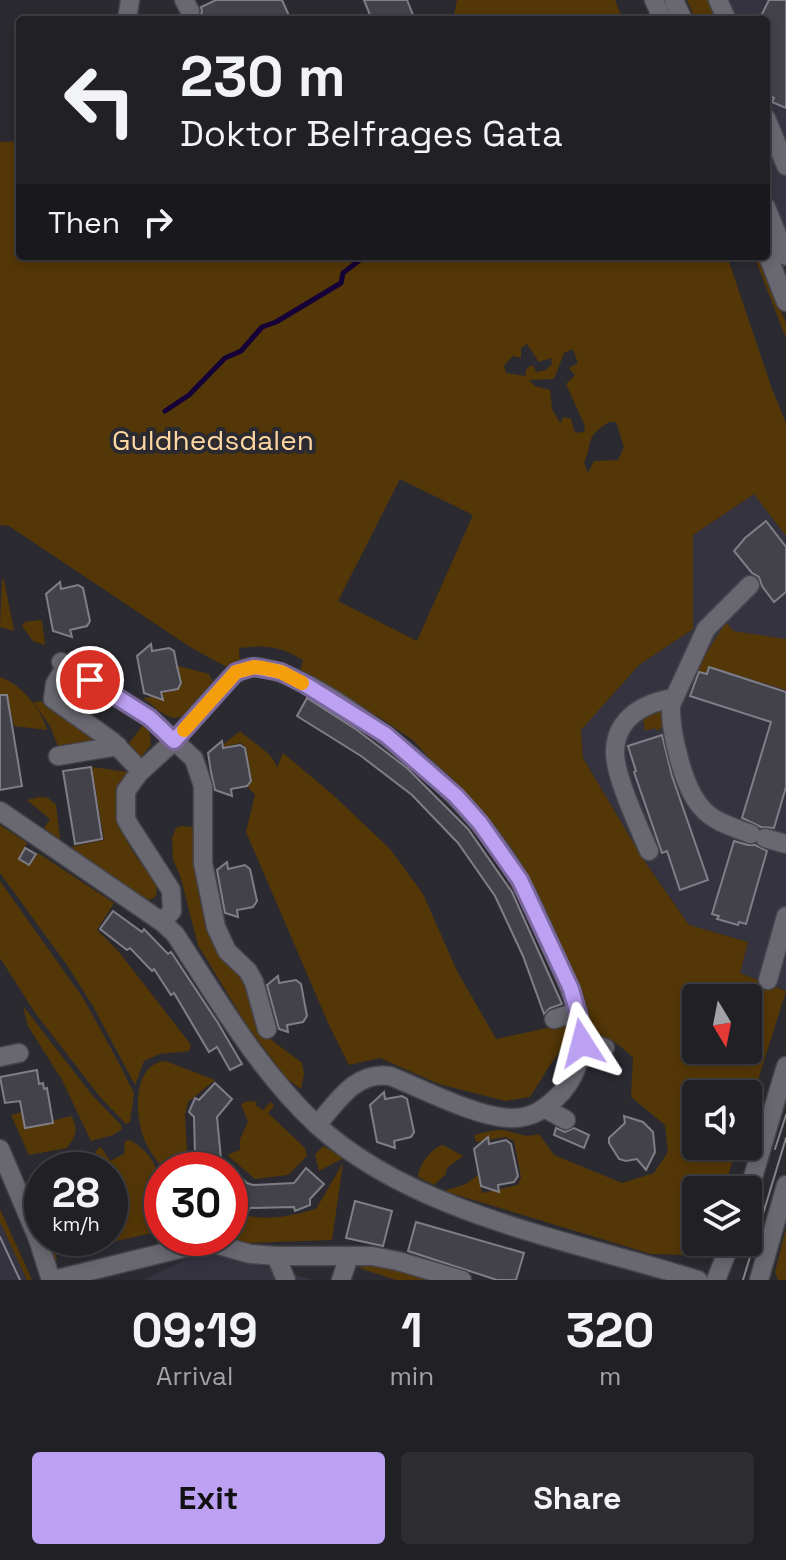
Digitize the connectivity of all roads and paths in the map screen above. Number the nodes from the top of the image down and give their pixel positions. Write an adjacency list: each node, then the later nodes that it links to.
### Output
1 (780, 138): 2 (street)
2 (786, 166)
3 (770, 217): 4 (street)
4 (786, 256)
5 (770, 260): 6 (street)
6 (786, 302)
7 (750, 585): 8 (street)
8 (674, 698): 14 (street); 15 (street)
9 (174, 741): 10 (street); 12 (street); 19 (street); 21 (street)
10 (118, 746): 11 (street); 12 (street)
11 (58, 756)
12 (141, 771): 17 (street)
13 (0, 811): 17 (street)
14 (786, 844)
15 (649, 851)
16 (786, 916): 18 (street)
17 (162, 922): 29 (street)
18 (768, 980)
19 (578, 1012): 20 (street); 22 (street)
20 (554, 1019)
21 (267, 1029)
22 (582, 1043): 23 (street); 27 (street)
23 (605, 1048)
24 (19, 1053): 25 (street)
25 (0, 1057)
26 (786, 1066): 31 (street)
27 (546, 1109): 28 (street); 29 (street)
28 (566, 1120)
29 (317, 1125): 40 (street)
30 (0, 1149): 36 (street)
31 (753, 1176)
32 (786, 1185): 42 (street)
33 (276, 1256): 35 (street); 36 (street); 37 (street)
34 (725, 1256): 41 (street)
35 (356, 1257): 38 (street); 39 (street)
36 (52, 1280)
37 (286, 1280)
38 (341, 1280)
39 (462, 1280)
40 (698, 1280)
41 (716, 1280)
42 (759, 1280)

